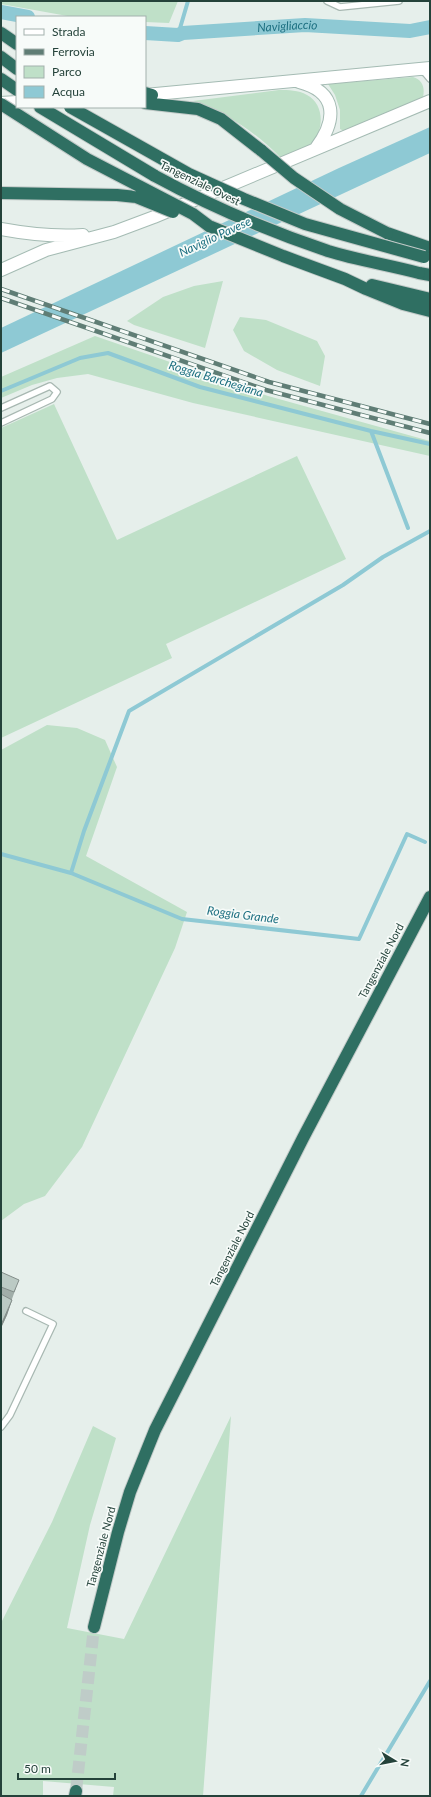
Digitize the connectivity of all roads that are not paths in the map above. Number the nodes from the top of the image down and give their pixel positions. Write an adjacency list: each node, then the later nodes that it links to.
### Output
1 (327, 1): 2 (lane)
2 (399, 1)
3 (1, 33): 4 (highway)
4 (15, 43)
5 (1, 57): 6 (highway)
6 (16, 68)
7 (430, 68): 8 (main road)
8 (411, 70): 10 (lane); 11 (main road)
9 (1, 79): 12 (highway)
10 (430, 79)
11 (293, 80): 14 (main road); 20 (main road)
12 (16, 89)
13 (430, 95): 17 (lane)
14 (147, 96): 25 (highway, bridge)
15 (16, 102): 16 (main road)
16 (1, 103): 22 (highway, bridge)
17 (426, 103): 20 (main road)
18 (42, 108): 27 (highway, Tangenziale Ovest, bridge)
19 (72, 108): 25 (highway, Tangenziale Ovest, bridge)
20 (316, 148): 24 (main road)
21 (1, 193): 22 (highway, bridge)
22 (209, 226): 28 (highway)
23 (1, 229): 24 (main road)
24 (114, 232): 26 (main road)
25 (428, 255)
26 (1, 270)
27 (425, 274)
28 (346, 279): 29 (highway); 30 (highway)
29 (430, 299)
30 (430, 311)
31 (1, 408): 32 (lane)
32 (1, 423)
33 (430, 897): 36 (highway, Tangenziale Nord)
34 (26, 1311): 35 (lane)
35 (1, 1427)
36 (94, 1628)

